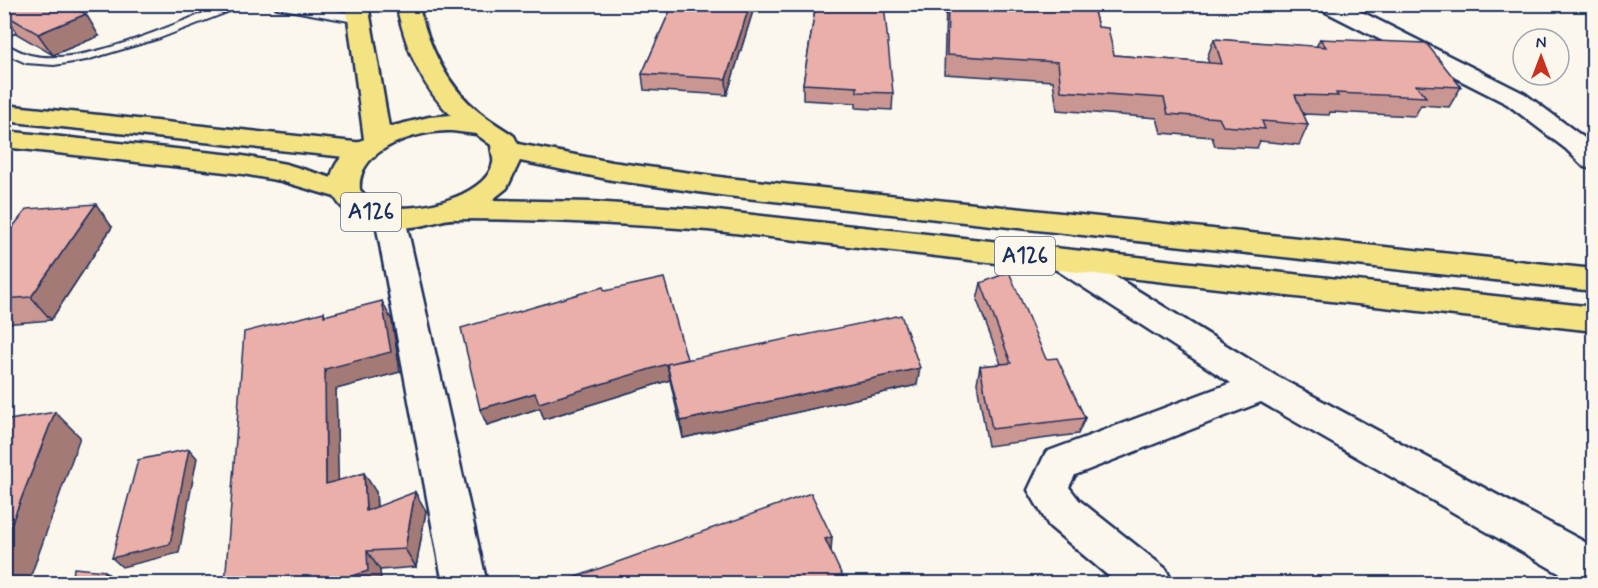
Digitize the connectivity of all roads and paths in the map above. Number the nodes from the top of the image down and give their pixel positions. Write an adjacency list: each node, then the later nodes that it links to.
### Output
1 (78, 4): 7 (lane)
2 (242, 4): 8 (lane)
3 (278, 4): 6 (lane)
4 (407, 4): 10 (main road)
5 (1328, 4): 14 (street)
6 (358, 12): 12 (main road)
7 (4, 33)
8 (4, 48)
9 (4, 113): 12 (main road)
10 (483, 128): 12 (main road); 13 (main road)
11 (4, 139): 15 (main road)
12 (371, 147): 15 (main road, A126)
13 (508, 150): 16 (main road, A126); 19 (main road, A126)
14 (1593, 161)
15 (345, 192): 17 (main road, A126)
16 (456, 209): 17 (main road, A126); 18 (main road, A126)
17 (390, 218): 23 (street)
18 (1066, 261): 20 (main road, A126); 21 (street)
19 (1593, 280)
20 (1593, 319)
21 (1263, 386): 22 (street); 24 (street)
22 (1593, 570)
23 (465, 584)
24 (1151, 584)

